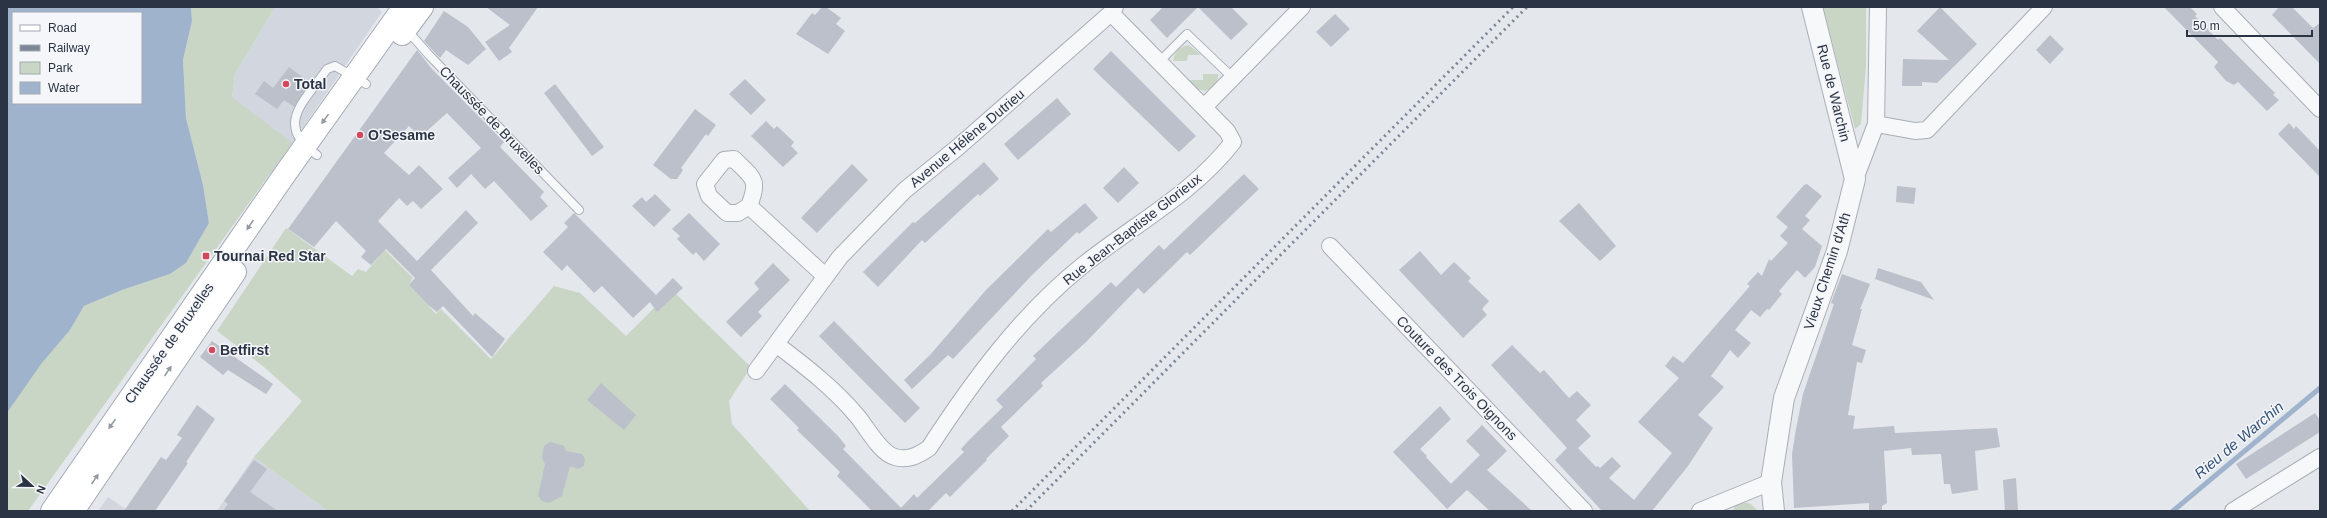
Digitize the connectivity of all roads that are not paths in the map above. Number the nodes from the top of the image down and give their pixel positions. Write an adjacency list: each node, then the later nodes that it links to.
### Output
1 (422, 7): 8 (main road, Chaussée de Bruxelles)
2 (1302, 7): 10 (street)
3 (1812, 7): 16 (street, Rue de Warchin)
4 (1878, 7): 14 (street, Vieux Chemin d'Ath)
5 (2044, 7): 14 (street)
6 (2222, 7): 13 (street)
7 (1113, 10): 9 (street, Rue Jean-Baptiste Glorieux); 20 (street, Avenue Hélène Dutrieu)
8 (402, 18): 11 (main road, Chaussée de Bruxelles); 18 (lane, Chaussée de Bruxelles)
9 (1160, 61): 10 (lane); 12 (street, Rue Jean-Baptiste Glorieux)
10 (1233, 78): 12 (street)
11 (360, 81): 15 (main road, Chaussée de Bruxelles); 15 (lane)
12 (1204, 107): 21 (street, Rue Jean-Baptiste Glorieux)
13 (2320, 109)
14 (1876, 124): 16 (street, Vieux Chemin d'Ath)
15 (310, 151): 25 (main road, Chaussée de Bruxelles, one-way to 25); 26 (main road, Chaussée de Bruxelles, one-way to 15)
16 (1855, 179): 24 (street, Vieux Chemin d'Ath)
17 (749, 206): 20 (street)
18 (579, 210)
19 (1330, 246): 27 (street, Couture des Trois Oignons)
20 (826, 276): 21 (street, Avenue Hélène Dutrieu)
21 (776, 344): 22 (street, Avenue Hélène Dutrieu)
22 (756, 371)
23 (2320, 457): 30 (street)
24 (1771, 482): 28 (street); 29 (street, Vieux Chemin d'Ath)
25 (52, 511)
26 (73, 511)
27 (1584, 511)
28 (1700, 511)
29 (1774, 511)
30 (2233, 511)

